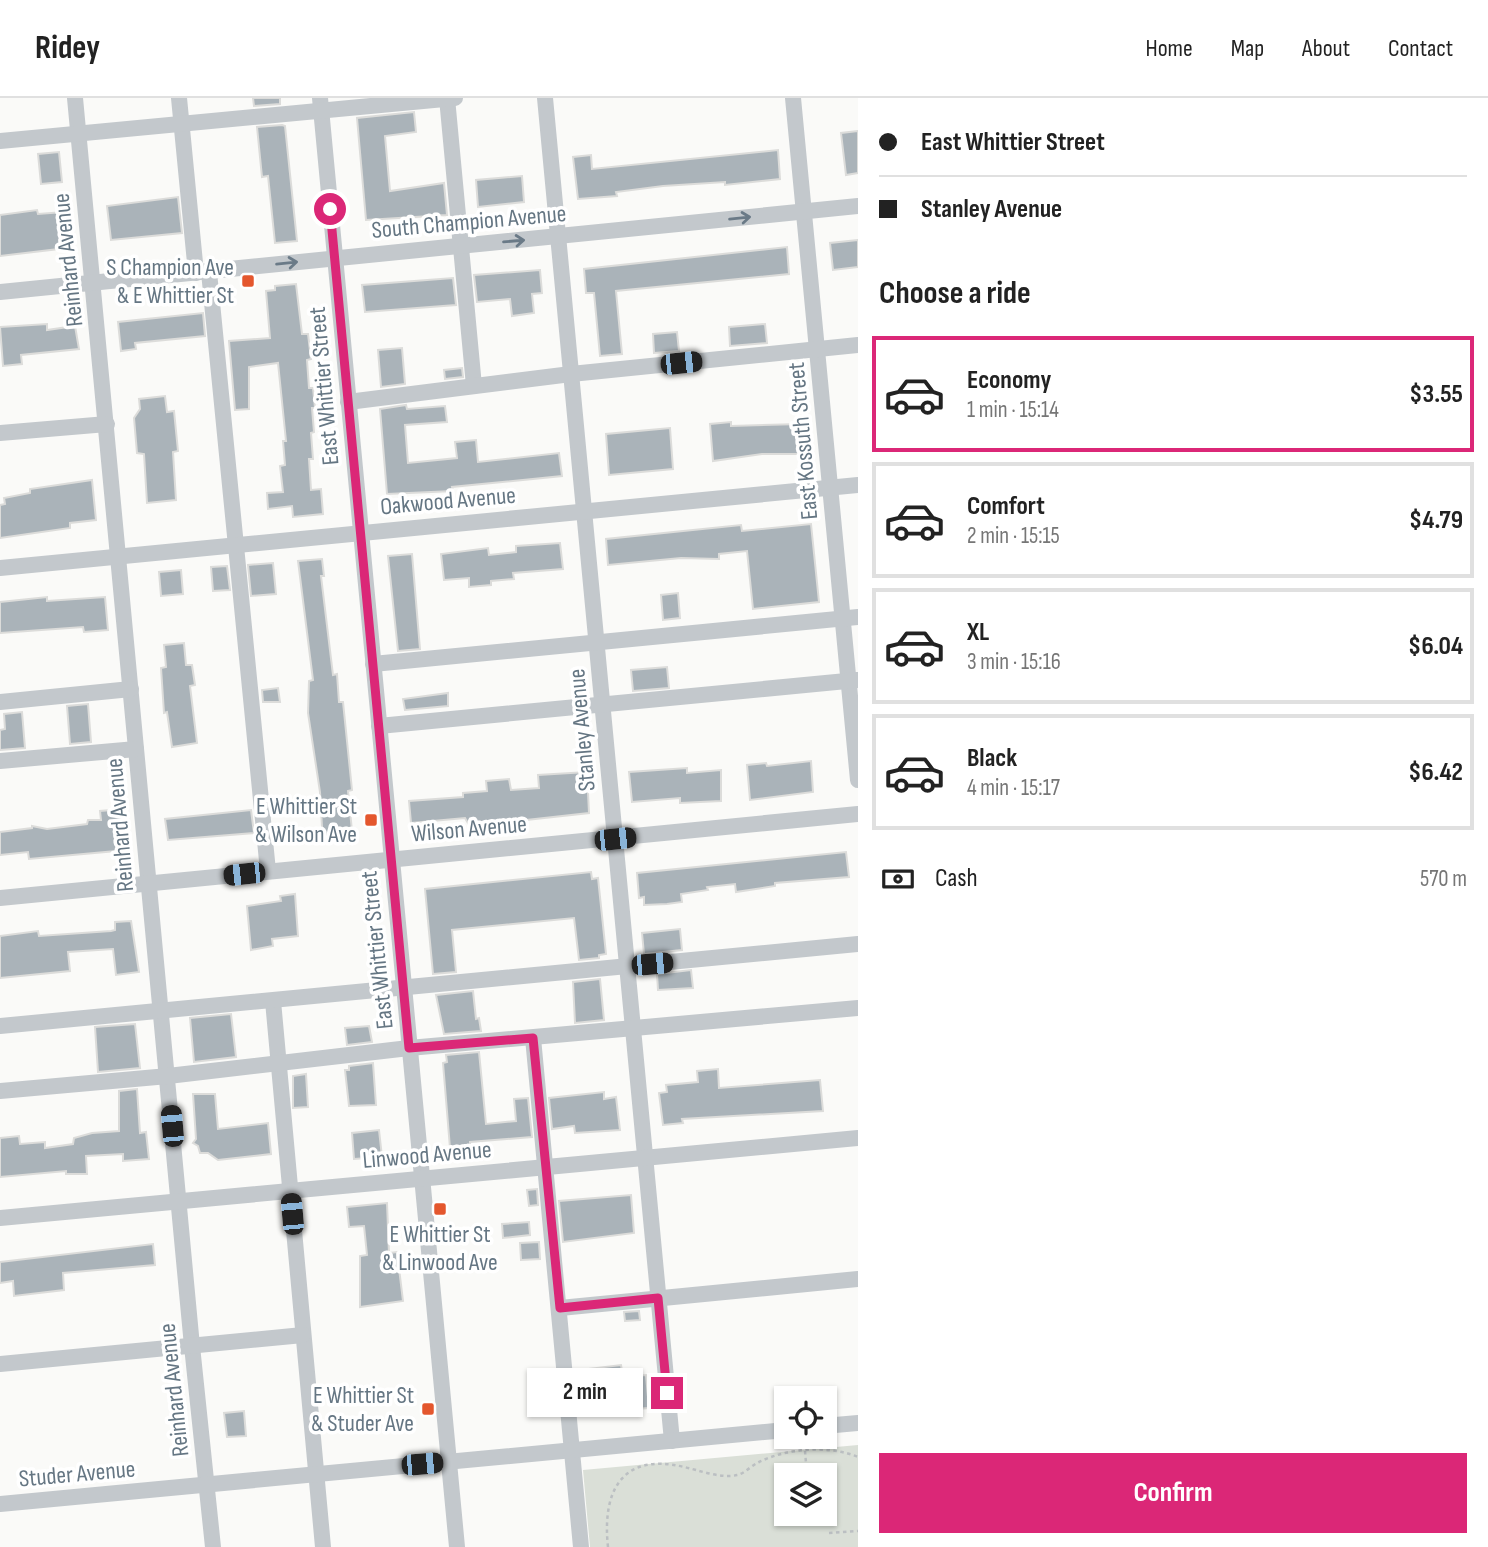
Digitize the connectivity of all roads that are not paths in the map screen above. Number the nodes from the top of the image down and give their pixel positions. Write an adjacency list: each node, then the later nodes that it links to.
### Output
1 (75, 98): 9 (street, Reinhard Avenue)
2 (179, 98): 8 (street)
3 (447, 98): 4 (street); 7 (street); 14 (street)
4 (455, 98)
5 (545, 98): 13 (street, Stanley Avenue)
6 (793, 98): 12 (street, East Kossuth Street)
7 (320, 104): 8 (street); 15 (street, East Whittier Street)
8 (181, 124): 9 (street); 16 (street)
9 (78, 133): 10 (street); 17 (street, Reinhard Avenue)
10 (0, 141)
11 (858, 206): 12 (street, South Champion Avenue)
12 (804, 212): 13 (street, South Champion Avenue, one-way to 12); 20 (street, East Kossuth Street)
13 (559, 237): 14 (street, South Champion Avenue, one-way to 13); 21 (street, Stanley Avenue)
14 (461, 245): 15 (street, South Champion Avenue); 22 (street)
15 (335, 258): 16 (street, South Champion Avenue, one-way to 15); 23 (street, East Whittier Street)
16 (203, 272): 17 (street, South Champion Avenue); 30 (street)
17 (93, 283): 18 (street, South Champion Avenue); 24 (street, Reinhard Avenue)
18 (0, 292)
19 (858, 345): 20 (street)
20 (817, 348): 21 (street); 27 (street, East Kossuth Street)
21 (571, 374): 22 (street); 28 (street, Stanley Avenue)
22 (474, 386): 23 (street)
23 (348, 402): 29 (street, East Whittier Street)
24 (107, 424): 25 (street); 31 (street, Reinhard Avenue)
25 (0, 433)
26 (858, 485): 27 (street, Oakwood Avenue)
27 (830, 488): 28 (street, Oakwood Avenue); 33 (street, East Kossuth Street)
28 (584, 511): 29 (street, Oakwood Avenue); 34 (street, Stanley Avenue)
29 (360, 532): 30 (street, Oakwood Avenue); 35 (street, East Whittier Street)
30 (235, 545): 31 (street, Oakwood Avenue); 47 (street)
31 (119, 556): 32 (street, Oakwood Avenue); 37 (street, Reinhard Avenue)
32 (0, 568)
33 (850, 618): 34 (street); 36 (street, East Kossuth Street)
34 (596, 643): 35 (street); 39 (street, Stanley Avenue)
35 (373, 664): 40 (street, East Whittier Street)
36 (853, 680): 39 (street); 43 (street, East Kossuth Street)
37 (131, 689): 38 (street); 41 (street, Reinhard Avenue)
38 (0, 702)
39 (602, 704): 40 (street); 45 (street, Stanley Avenue)
40 (379, 726): 46 (street, East Whittier Street)
41 (136, 749): 42 (street); 48 (street, Reinhard Avenue)
42 (0, 761)
43 (858, 780)
44 (858, 814): 45 (street, Wilson Avenue)
45 (615, 839): 46 (street, Wilson Avenue); 51 (street, Stanley Avenue)
46 (391, 859): 47 (street, Wilson Avenue); 52 (street, East Whittier Street)
47 (268, 872): 48 (street, Wilson Avenue)
48 (149, 883): 49 (street, Wilson Avenue); 55 (street, Reinhard Avenue)
49 (0, 898)
50 (858, 944): 51 (street)
51 (627, 967): 52 (street); 57 (street, Stanley Avenue)
52 (404, 988): 53 (street); 59 (street, East Whittier Street)
53 (273, 1001): 55 (street); 60 (street)
54 (858, 1008): 57 (street)
55 (161, 1011): 56 (street); 61 (street, Reinhard Avenue)
56 (0, 1027)
57 (633, 1028): 58 (street); 64 (street, Stanley Avenue)
58 (533, 1038): 59 (street); 65 (street)
59 (409, 1048): 60 (street); 66 (street, East Whittier Street)
60 (279, 1063): 61 (street); 67 (street)
61 (168, 1076): 62 (street); 68 (street, Reinhard Avenue)
62 (0, 1091)
63 (858, 1138): 64 (street, Linwood Avenue)
64 (645, 1157): 65 (street, Linwood Avenue); 71 (street, Stanley Avenue)
65 (546, 1166): 66 (street, Linwood Avenue); 72 (street)
66 (421, 1178): 67 (street, Linwood Avenue); 81 (street, East Whittier Street)
67 (289, 1190): 68 (street, Linwood Avenue); 73 (street)
68 (178, 1201): 69 (street, Linwood Avenue); 74 (street, Reinhard Avenue)
69 (0, 1218)
70 (858, 1279): 71 (street)
71 (658, 1298): 72 (street); 79 (street, Stanley Avenue)
72 (560, 1308): 80 (street)
73 (303, 1335): 74 (street); 82 (street)
74 (191, 1346): 75 (street); 83 (street, Reinhard Avenue)
75 (0, 1364)
76 (858, 1423): 77 (street)
77 (837, 1425)
78 (774, 1431): 79 (street, Studer Avenue)
79 (672, 1441): 80 (street, Studer Avenue)
80 (573, 1450): 81 (street, Studer Avenue); 88 (street)
81 (448, 1462): 82 (street, Studer Avenue); 87 (street, East Whittier Street)
82 (315, 1474): 83 (street, Studer Avenue); 86 (street)
83 (207, 1484): 84 (street, Studer Avenue); 85 (street, Reinhard Avenue)
84 (0, 1504)
85 (214, 1547)
86 (323, 1547)
87 (457, 1547)
88 (581, 1547)

